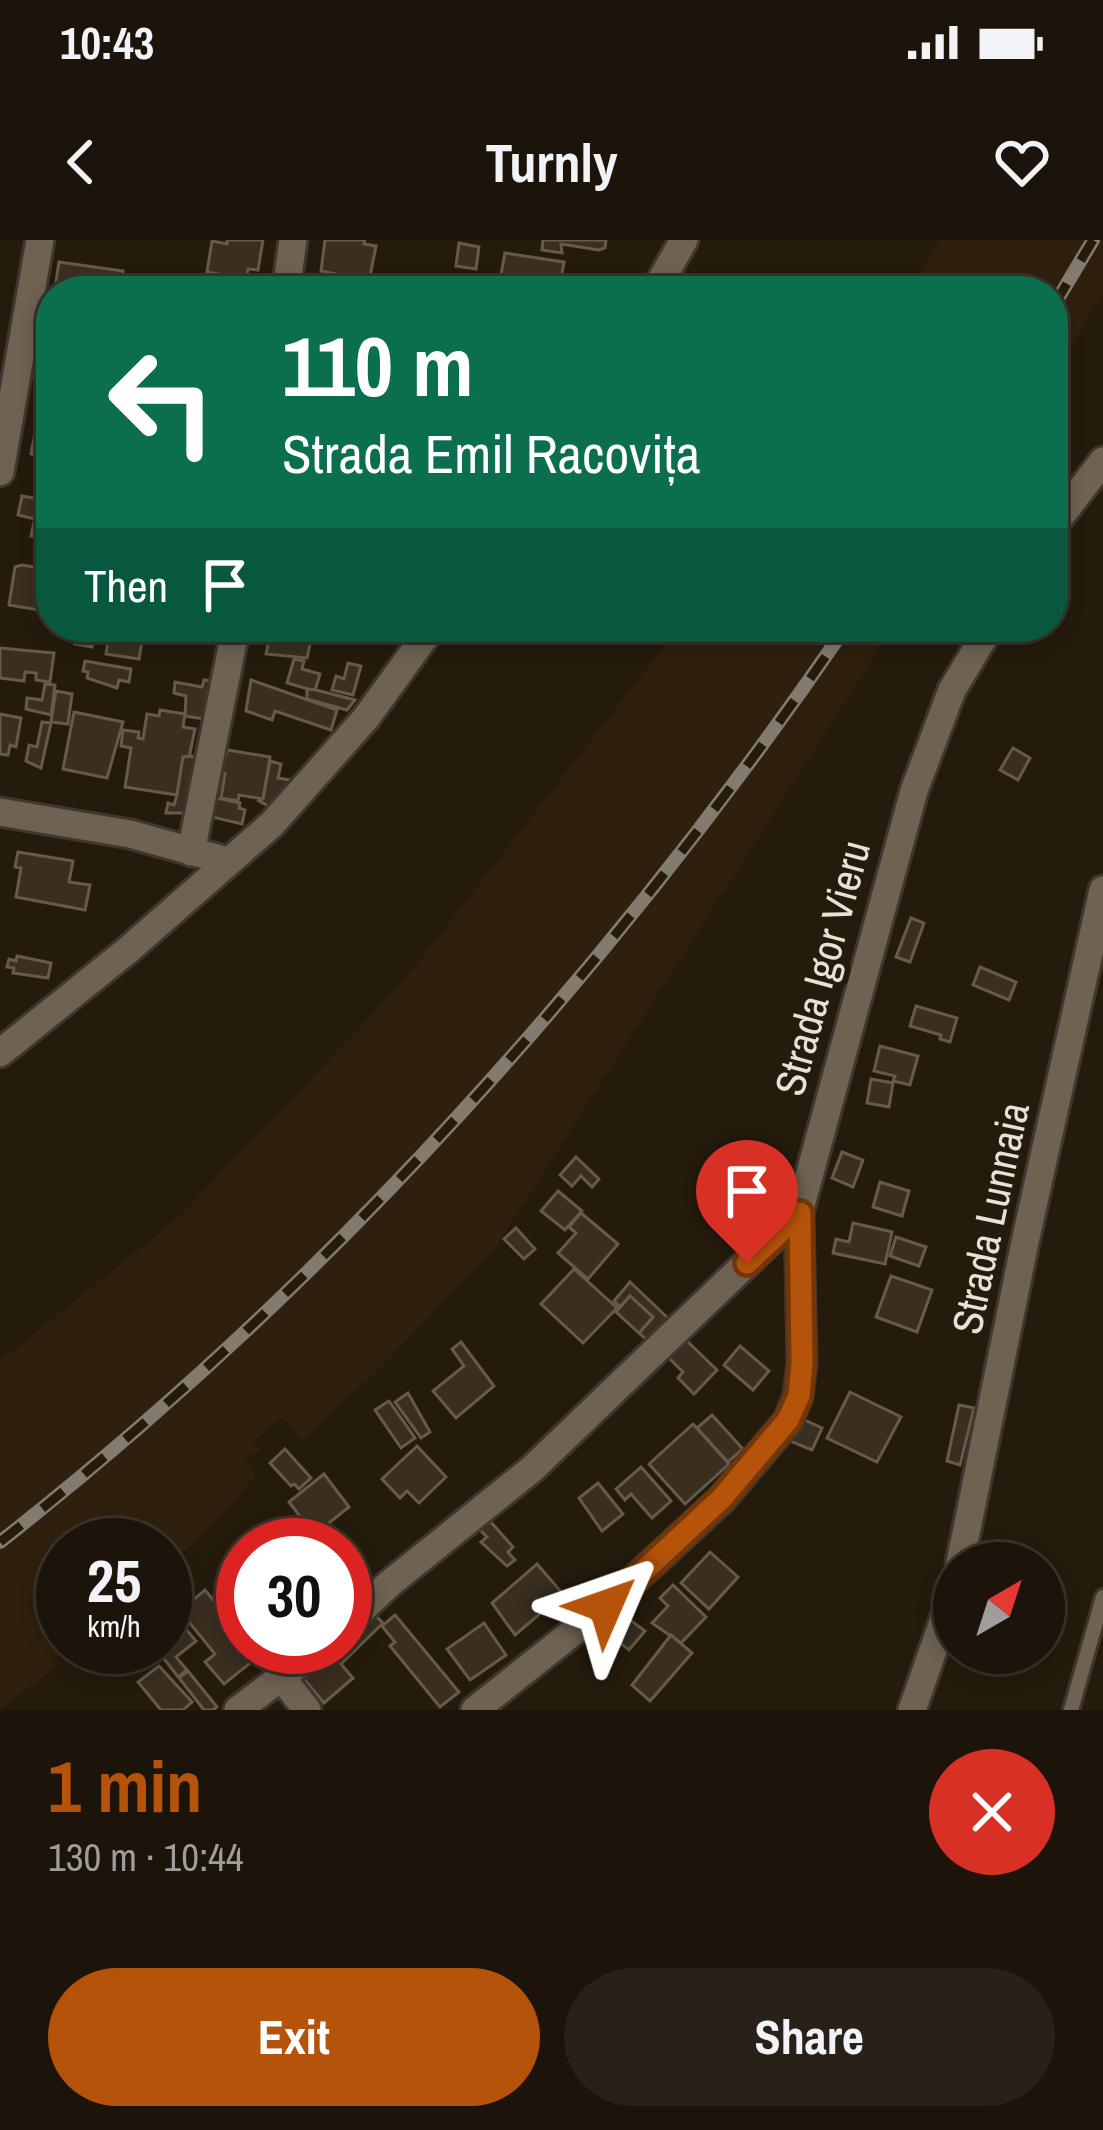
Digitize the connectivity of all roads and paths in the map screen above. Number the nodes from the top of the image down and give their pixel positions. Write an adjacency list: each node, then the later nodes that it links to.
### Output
1 (40, 240): 7 (street)
2 (293, 240): 4 (street)
3 (684, 240): 5 (street)
4 (288, 276)
5 (664, 276)
6 (1103, 461): 8 (street)
7 (0, 472)
8 (1068, 506)
9 (233, 642): 13 (street)
10 (421, 642): 14 (street)
11 (981, 642): 17 (street, Strada Igor Vieru)
12 (0, 812): 13 (street)
13 (191, 852): 14 (street)
14 (227, 861): 16 (street)
15 (1103, 890): 18 (street, Strada Lunnaia)
16 (0, 1053)
17 (800, 1213): 20 (street); 26 (street, Strada Igor Vieru)
18 (964, 1542)
19 (1103, 1597): 28 (lane)
20 (372, 1600)
21 (933, 1650): 27 (street)
22 (287, 1674): 23 (street)
23 (282, 1678): 24 (street); 25 (street)
24 (238, 1710)
25 (307, 1710)
26 (475, 1710)
27 (912, 1710)
28 (1071, 1710)

